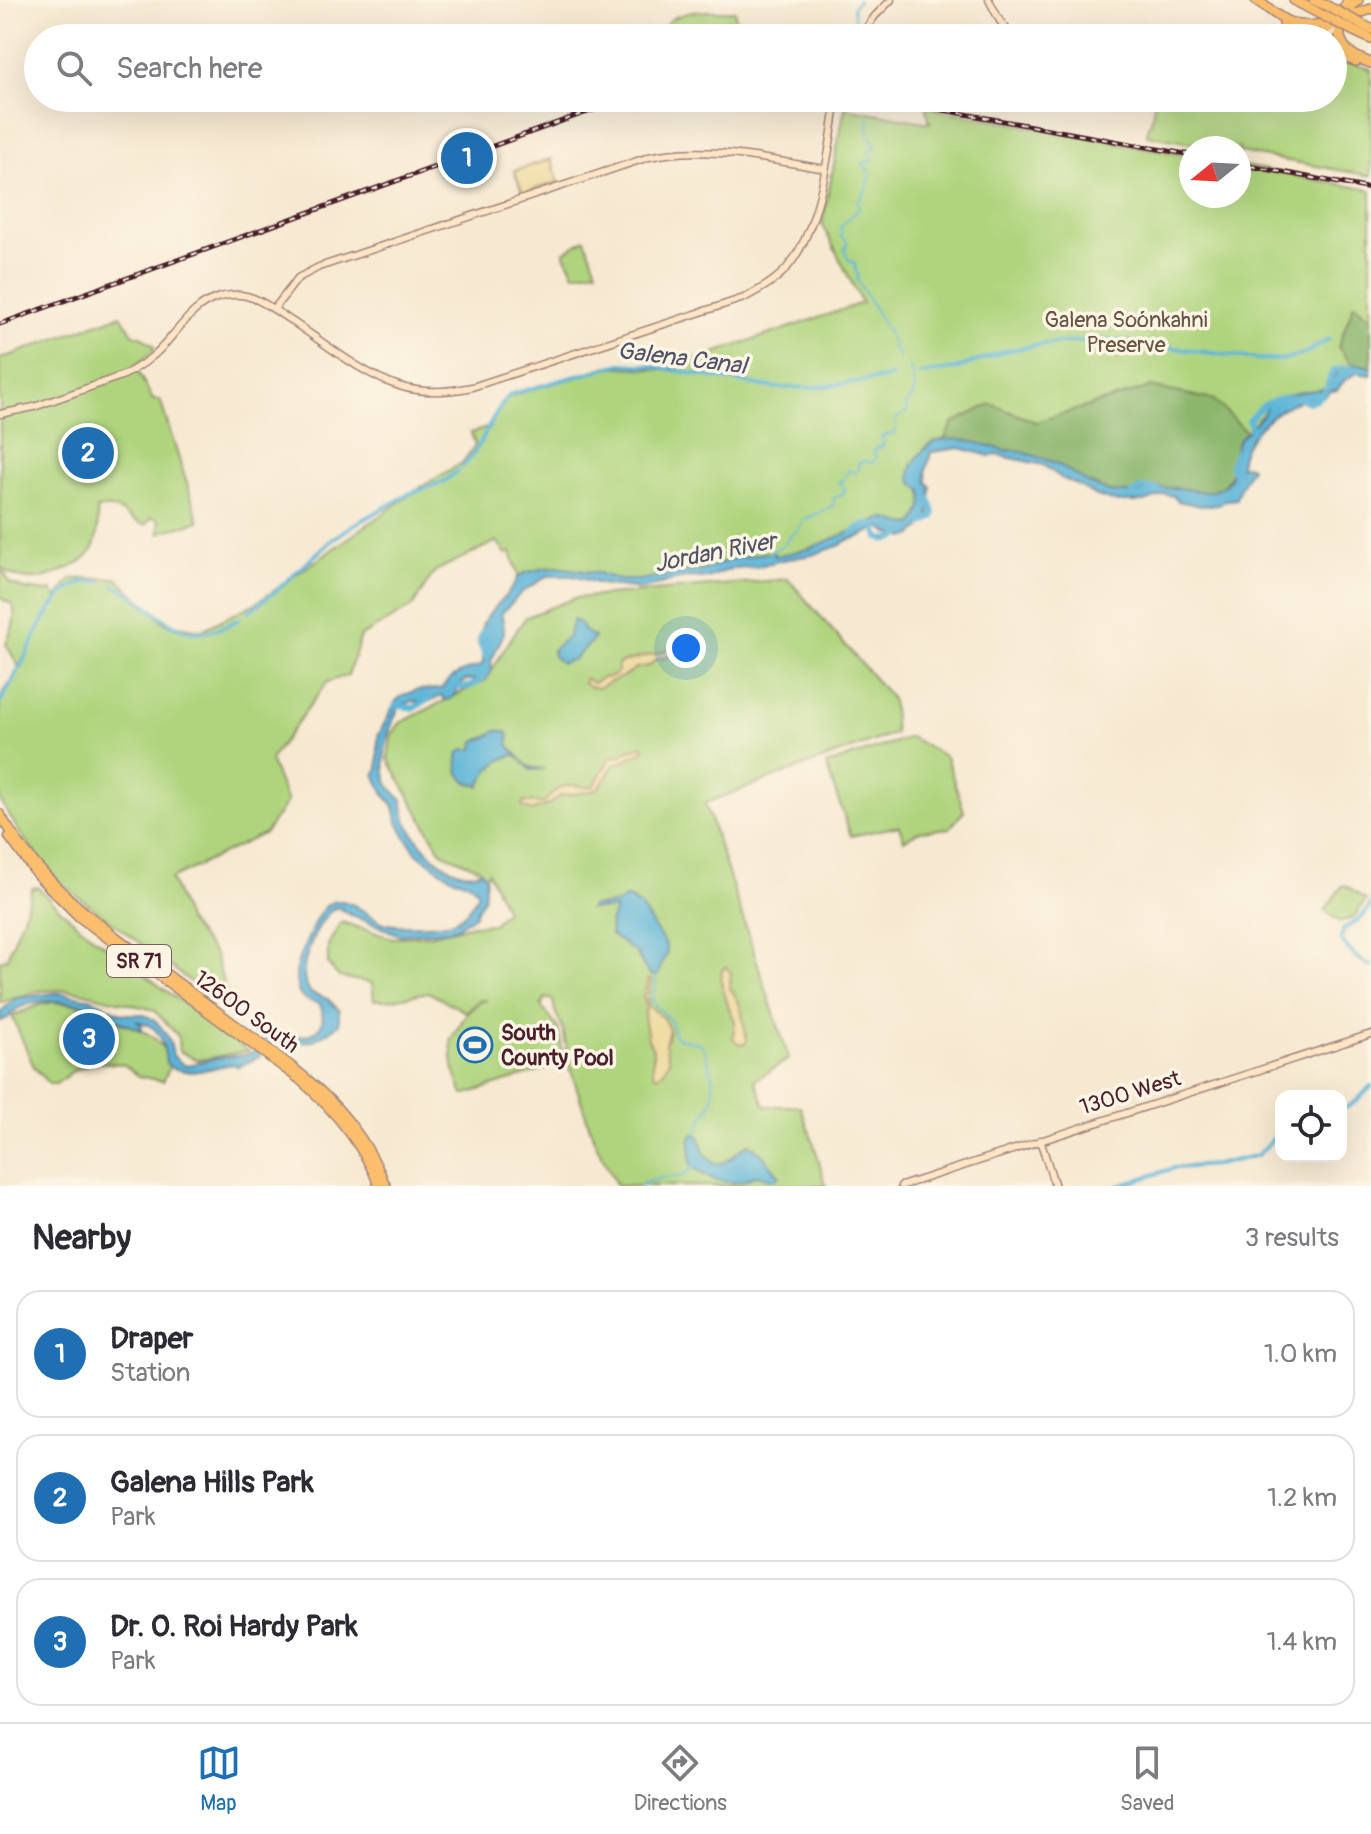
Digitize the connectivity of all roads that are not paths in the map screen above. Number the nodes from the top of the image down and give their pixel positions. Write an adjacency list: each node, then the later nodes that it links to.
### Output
1 (891, 0): 11 (street)
2 (989, 0): 12 (street)
3 (1294, 0): 9 (highway)
4 (1314, 0): 9 (highway)
5 (1348, 0): 10 (highway)
6 (1359, 0): 10 (highway)
7 (1259, 2): 13 (highway); 14 (highway)
8 (1371, 9): 10 (highway)
9 (1324, 10): 15 (highway, bridge)
10 (1336, 21)
11 (869, 24)
12 (1002, 24)
13 (1285, 24)
14 (1295, 24)
15 (1356, 26): 16 (highway); 17 (highway)
16 (1371, 29)
17 (1371, 39)
18 (1347, 50): 20 (highway)
19 (1347, 58): 20 (highway)
20 (1371, 65)
21 (835, 112): 22 (street)
22 (825, 169): 23 (street); 23 (street)
23 (274, 309): 24 (street)
24 (0, 414)
25 (0, 814): 28 (main road, 12600 South / SR 71)
26 (0, 824): 28 (main road, 12600 South / SR 71)
27 (1371, 1034): 30 (street, 1300 West)
28 (249, 1038): 29 (main road, 12600 South / SR 71)
29 (270, 1054): 31 (main road, 12600 South / SR 71); 32 (main road, 12600 South / SR 71)
30 (1040, 1140): 33 (street, 1300 West); 34 (street)
31 (379, 1186)
32 (386, 1186)
33 (901, 1186)
34 (1055, 1186)

